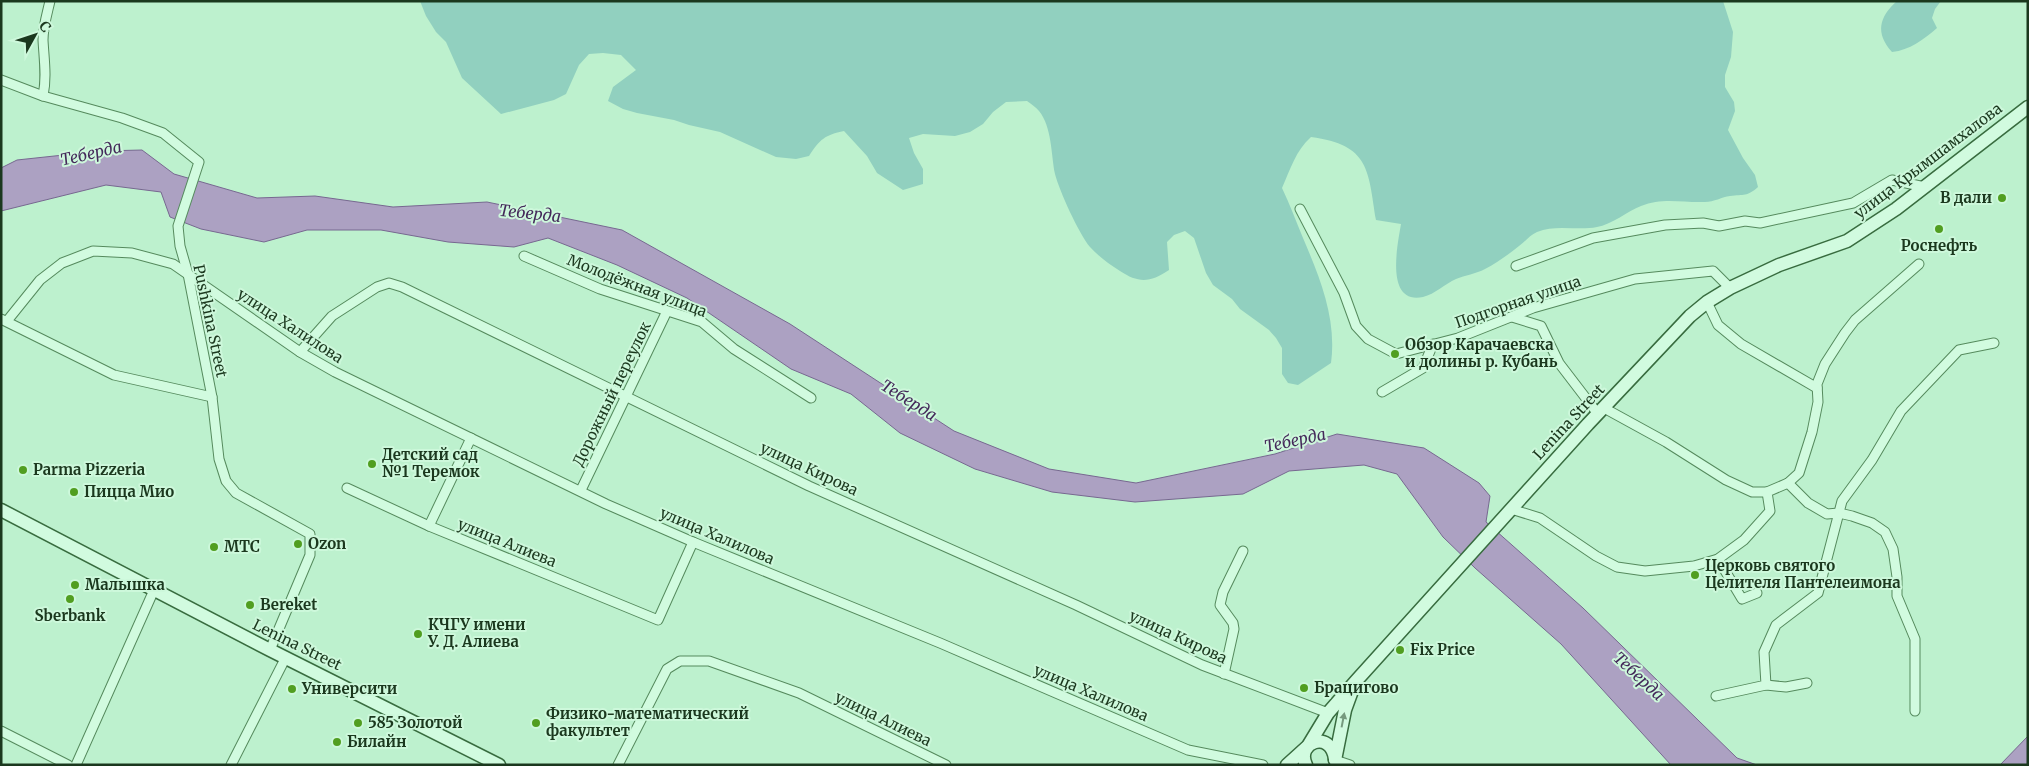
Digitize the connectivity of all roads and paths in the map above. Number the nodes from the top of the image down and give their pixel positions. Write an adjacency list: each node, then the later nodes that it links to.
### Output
1 (50, 1): 3 (street)
2 (1, 80): 3 (street, Pushkina Street)
3 (43, 96): 11 (street, Pushkina Street)
4 (2028, 107): 5 (main road, улица Крымшамхалова)
5 (1925, 187): 7 (main road, улица Крымшамхалова); 10 (street)
6 (1300, 209): 18 (street, Подгорная улица)
7 (1847, 241): 12 (main road, Lenina Street)
8 (524, 256): 14 (street, Молодёжная улица)
9 (1919, 264): 20 (street)
10 (1516, 266)
11 (188, 274): 16 (street, улица Халилова); 19 (street, улица Халилова); 22 (street, Pushkina Street)
12 (1730, 288): 13 (main road, Lenina Street); 15 (street, Подгорная улица)
13 (1707, 302): 20 (street); 25 (main road, Lenina Street)
14 (667, 311): 23 (street, Дорожный переулок); 24 (street, Молодёжная улица)
15 (1512, 317): 18 (street, Подгорная улица); 25 (street)
16 (4, 320): 22 (street)
17 (1994, 343): 33 (street)
18 (1432, 344): 21 (street)
19 (300, 352): 23 (street, улица Кирова); 26 (street, улица Халилова)
20 (1817, 388): 27 (street)
21 (1382, 392)
22 (212, 397): 40 (street, Pushkina Street)
23 (626, 398): 29 (street, Дорожный переулок); 42 (street, улица Кирова)
24 (811, 398)
25 (1601, 411): 30 (street); 31 (main road, Lenina Street)
26 (471, 438): 29 (street, улица Халилова); 34 (street)
27 (1788, 483): 30 (street); 33 (street)
28 (347, 488): 34 (street, улица Алиева)
29 (581, 490): 35 (street, улица Халилова)
30 (1767, 492): 37 (street)
31 (1510, 509): 37 (street); 43 (main road, Lenina Street)
32 (1, 510): 38 (main road, Lenina Street)
33 (1839, 513): 45 (street); 47 (street)
34 (429, 526): 35 (street, улица Алиева)
35 (694, 542): 58 (street, улица Халилова)
36 (1243, 551): 42 (street)
37 (1718, 559): 39 (street)
38 (154, 590): 40 (main road, Lenina Street); 53 (street)
39 (1757, 593)
40 (270, 650): 41 (main road, Lenina Street)
41 (286, 657): 54 (street); 55 (main road, Lenina Street)
42 (1224, 674): 48 (street, улица Кирова)
43 (1356, 681): 48 (main road, Lenina Street); 51 (main road, Lenina Street, one-way to 43)
44 (1807, 683): 45 (street)
45 (1766, 685): 46 (street)
46 (1716, 696)
47 (1915, 711)
48 (1328, 713): 50 (main road, Lenina Street)
49 (1, 731): 52 (street)
50 (1308, 746): 51 (main road); 59 (main road, Lenina Street); 60 (main road)
51 (1334, 763): 61 (street)
52 (68, 765)
53 (76, 765)
54 (231, 765)
55 (499, 765)
56 (618, 765): 57 (street, улица Алиева)
57 (946, 765)
58 (1264, 765)
59 (1288, 765)
60 (1306, 765)
61 (1350, 765)

